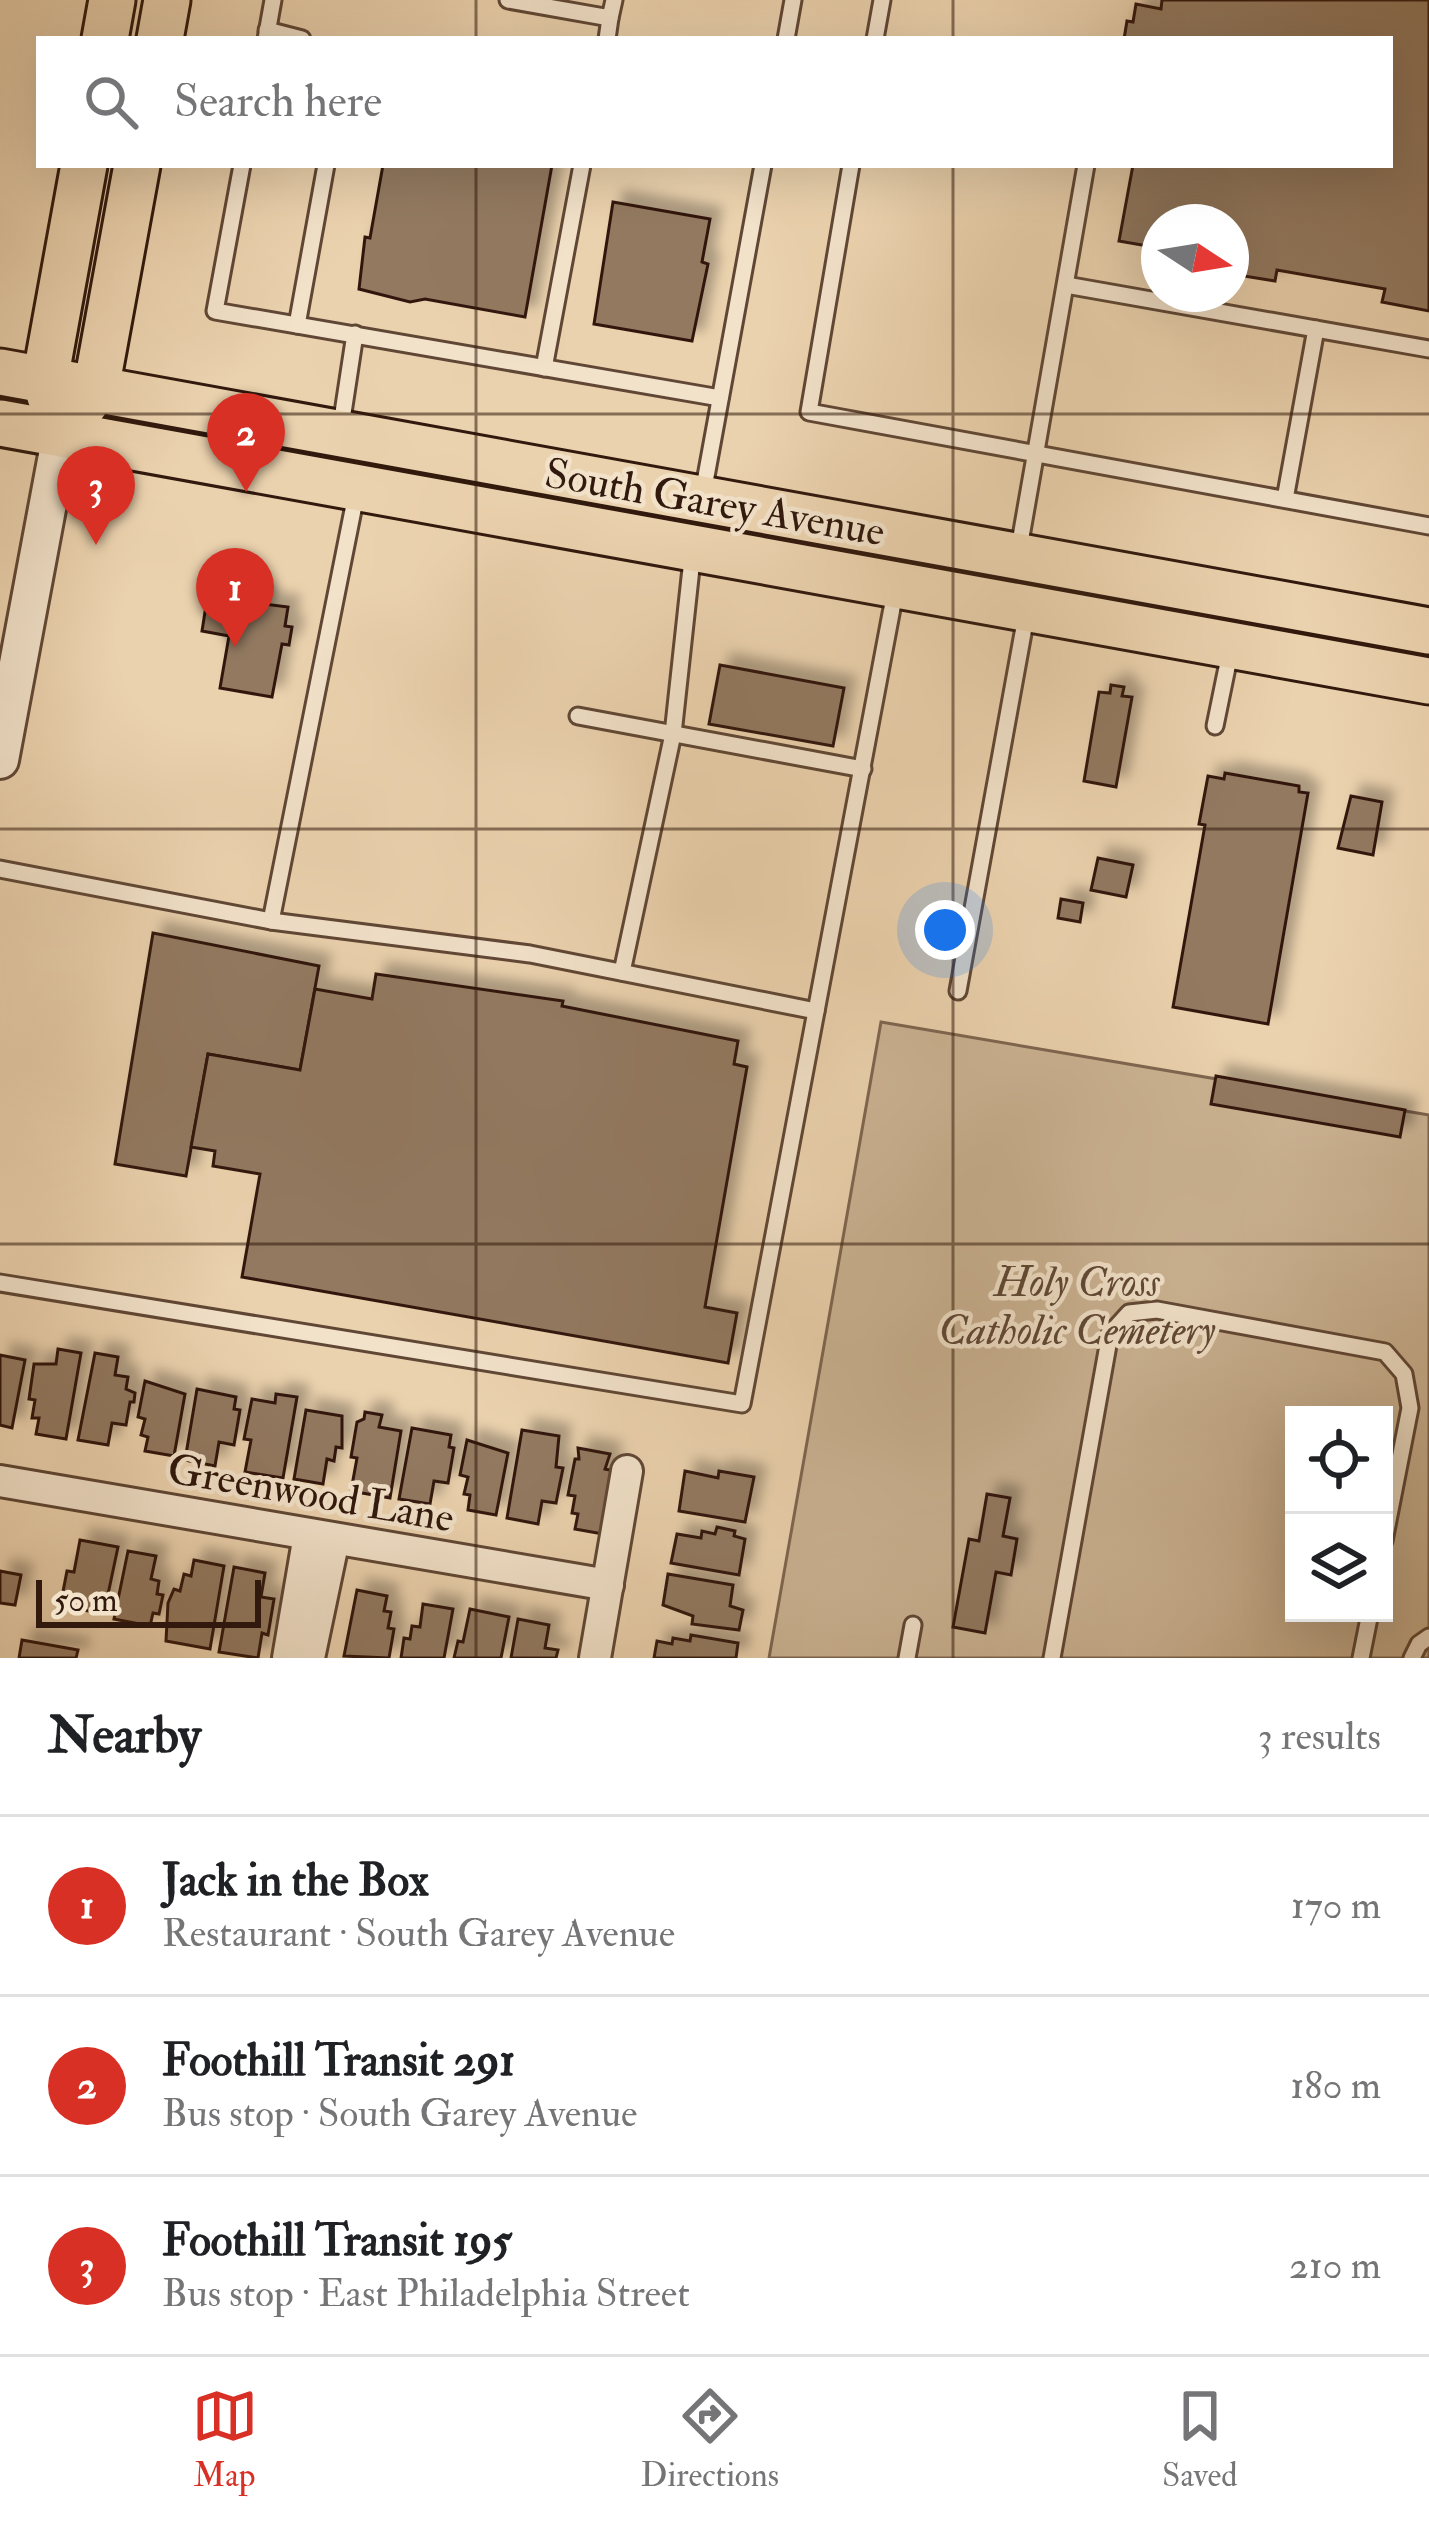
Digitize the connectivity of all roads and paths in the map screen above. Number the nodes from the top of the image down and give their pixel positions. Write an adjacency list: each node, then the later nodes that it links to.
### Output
1 (112, 0): 10 (main road)
2 (167, 0): 11 (main road)
3 (273, 0): 9 (lane)
4 (508, 0): 8 (lane)
5 (614, 0): 8 (lane)
6 (794, 0): 13 (lane)
7 (882, 0): 14 (lane)
8 (610, 18): 12 (lane)
9 (266, 35)
10 (106, 36)
11 (161, 36)
12 (607, 36)
13 (787, 36)
14 (876, 36)
15 (83, 168): 30 (main road)
16 (136, 168): 31 (main road)
17 (241, 168): 24 (lane)
18 (325, 168): 24 (lane)
19 (581, 168): 28 (lane)
20 (762, 168): 32 (lane)
21 (850, 168): 36 (lane)
22 (1086, 168): 23 (lane)
23 (1066, 285): 25 (lane); 36 (lane)
24 (297, 325): 26 (lane)
25 (1316, 329): 27 (lane); 39 (lane)
26 (355, 334): 28 (lane); 34 (lane)
27 (1429, 350)
28 (544, 368): 32 (lane)
29 (0, 372): 30 (main road, South Garey Avenue)
30 (45, 380): 31 (main road, South Garey Avenue); 35 (main road)
31 (96, 389): 34 (main road, South Garey Avenue); 35 (main road)
32 (720, 398): 38 (lane)
33 (0, 423): 35 (main road, South Garey Avenue)
34 (340, 432): 38 (main road, South Garey Avenue)
35 (61, 434): 37 (main road, South Garey Avenue); 51 (street)
36 (1037, 452): 39 (lane); 42 (lane)
37 (358, 487): 41 (main road, South Garey Avenue); 54 (lane)
38 (702, 499): 41 (main road); 42 (main road, South Garey Avenue)
39 (1285, 499): 40 (lane)
40 (1429, 526)
41 (693, 548): 43 (main road, South Garey Avenue); 50 (lane)
42 (1017, 556): 45 (main road, South Garey Avenue)
43 (897, 584): 44 (main road, South Garey Avenue); 52 (lane)
44 (1027, 608): 46 (main road, South Garey Avenue); 56 (lane)
45 (1429, 631)
46 (1231, 645): 47 (main road, South Garey Avenue); 49 (lane)
47 (1429, 681)
48 (578, 716): 50 (lane)
49 (1215, 726)
50 (673, 734): 52 (lane); 55 (lane)
51 (0, 760)
52 (862, 769): 57 (lane)
53 (0, 869): 54 (lane)
54 (271, 922): 55 (lane)
55 (622, 972): 57 (lane)
56 (958, 991)
57 (816, 1012): 58 (lane)
58 (0, 1283)
59 (627, 1471): 63 (street)
60 (0, 1481): 62 (street, Greenwood Lane)
61 (1389, 1514): 71 (lane)
62 (321, 1537): 63 (street, Greenwood Lane); 67 (street); 68 (street)
63 (608, 1586): 69 (street)
64 (1368, 1622): 72 (lane)
65 (913, 1625): 70 (lane)
66 (1429, 1637): 73 (lane)
67 (288, 1658)
68 (309, 1658)
69 (596, 1658)
70 (907, 1658)
71 (1052, 1658)
72 (1361, 1658)
73 (1412, 1658)

